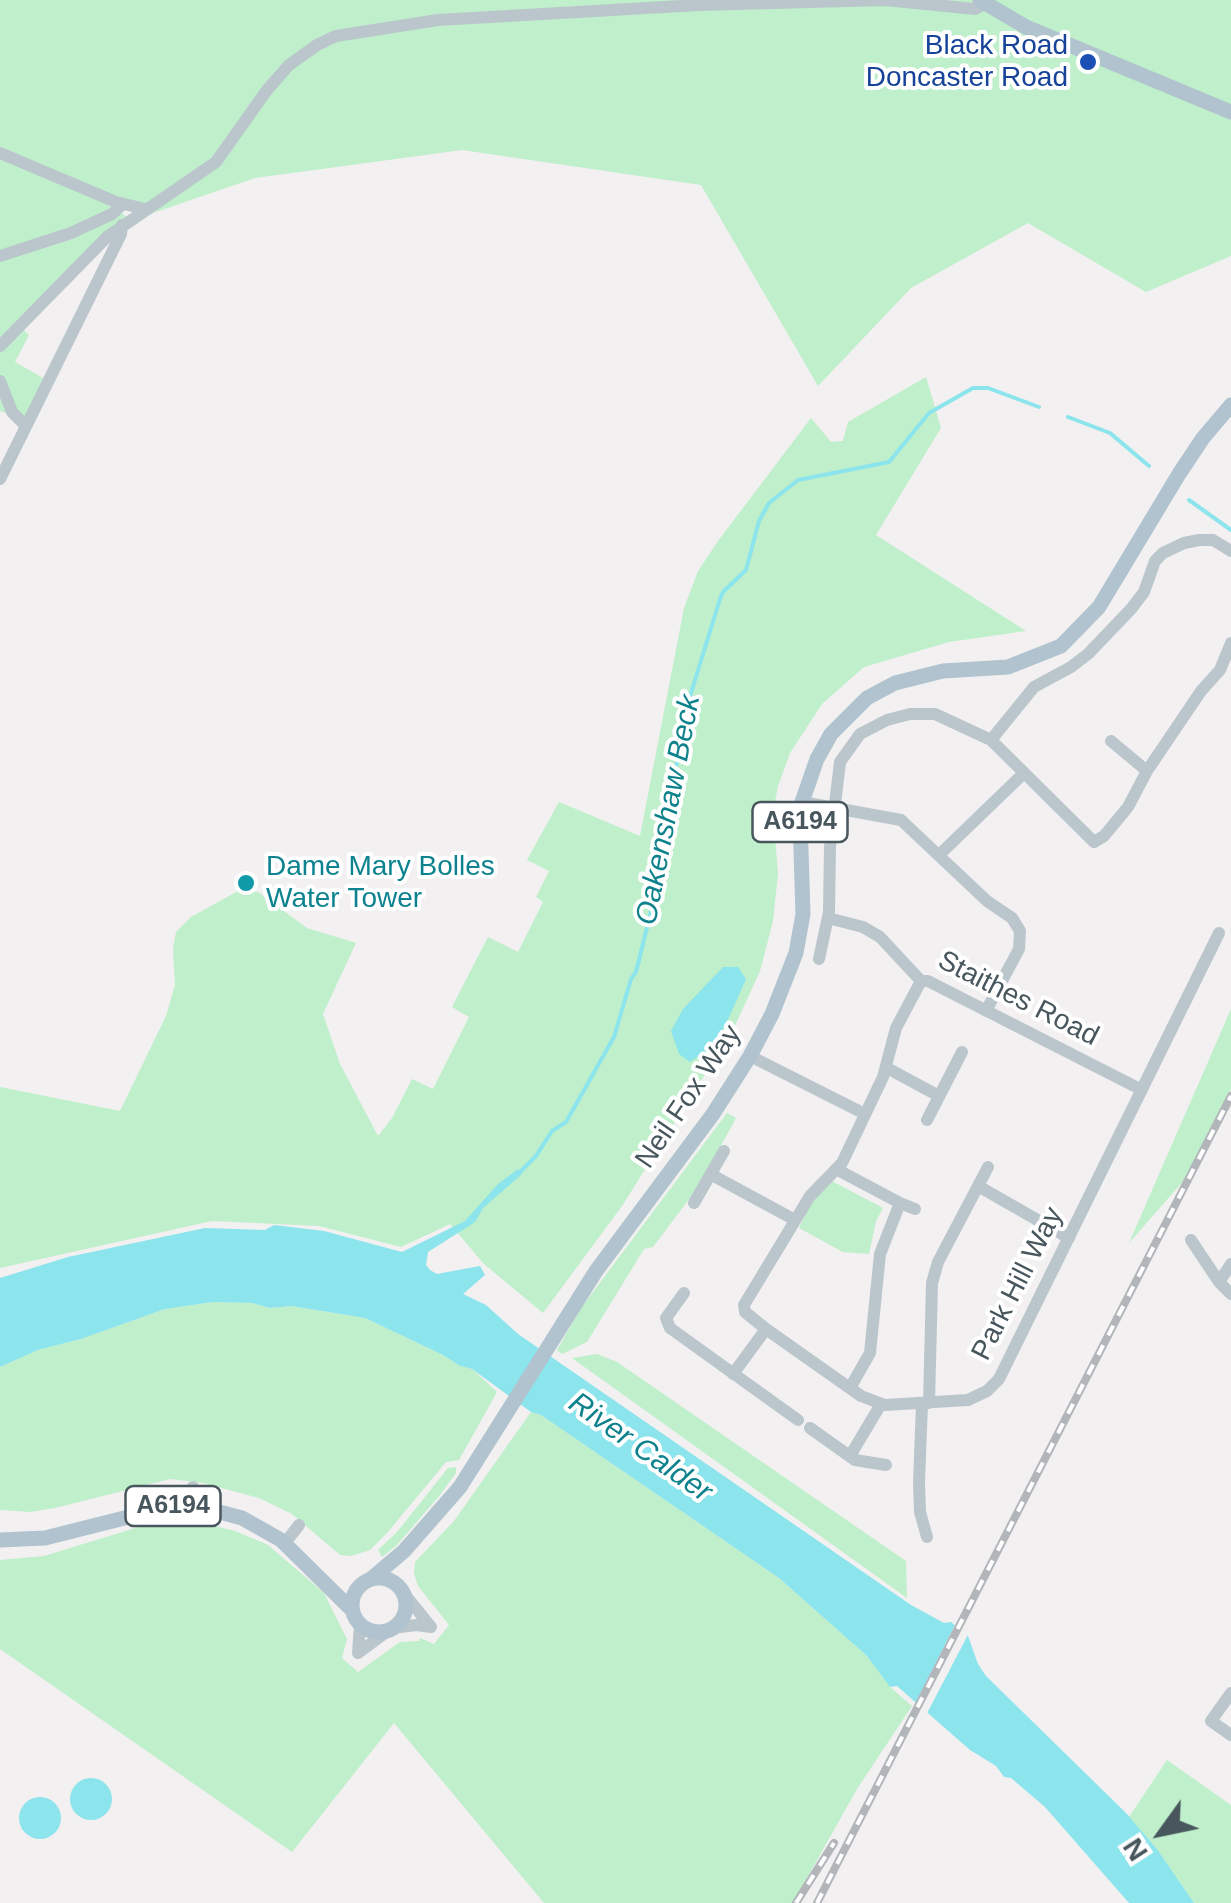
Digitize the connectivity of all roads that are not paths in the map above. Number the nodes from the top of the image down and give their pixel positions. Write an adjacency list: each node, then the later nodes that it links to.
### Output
1 (714, 2): 2 (street); 9 (street)
2 (982, 2): 3 (main road)
3 (1203, 101): 4 (main road); 5 (main road); 6 (main road)
4 (1231, 101)
5 (1231, 112)
6 (1231, 126)
7 (0, 153): 8 (street)
8 (123, 204): 9 (street); 11 (street)
9 (145, 209): 10 (street)
10 (122, 226): 12 (street); 15 (street)
11 (0, 256)
12 (0, 346)
13 (0, 381): 15 (street)
14 (1231, 405): 23 (main road, Neil Fox Way / A6194)
15 (25, 425): 16 (street)
16 (0, 479)
17 (1231, 550): 19 (street)
18 (1231, 643): 21 (street)
19 (991, 740): 22 (street); 24 (street)
20 (1111, 741): 21 (street)
21 (1147, 771): 22 (street)
22 (1023, 774): 25 (street)
23 (802, 802): 24 (street); 32 (main road, Neil Fox Way / A6194)
24 (833, 806): 25 (street); 26 (street)
25 (940, 855): 30 (street)
26 (828, 918): 28 (street); 29 (street, Staithes Road)
27 (1219, 933): 34 (street, Park Hill Way)
28 (819, 959)
29 (921, 981): 30 (street, Staithes Road); 33 (street)
30 (986, 1011): 34 (street, Staithes Road)
31 (962, 1052): 35 (street)
32 (750, 1056): 36 (street); 66 (main road, Neil Fox Way / A6194)
33 (887, 1068): 35 (street); 36 (street)
34 (1142, 1090): 47 (street, Park Hill Way)
35 (940, 1096): 37 (street)
36 (864, 1114): 40 (street)
37 (927, 1120)
38 (724, 1152): 41 (street)
39 (988, 1167): 42 (street)
40 (836, 1168): 44 (street); 46 (street)
41 (712, 1175): 43 (street); 46 (street)
42 (978, 1186): 47 (street); 56 (street)
43 (694, 1203)
44 (900, 1203): 45 (street); 55 (street)
45 (915, 1209)
46 (796, 1220): 53 (street)
47 (1070, 1238): 56 (street, Park Hill Way)
48 (1191, 1240): 50 (street)
49 (1231, 1264): 50 (street)
50 (1219, 1282): 52 (street)
51 (684, 1293): 54 (street)
52 (1231, 1294)
53 (766, 1330): 54 (street); 55 (street, Park Hill Way)
54 (733, 1374): 58 (street)
55 (850, 1388): 57 (street, Park Hill Way)
56 (926, 1403): 57 (street, Park Hill Way); 63 (street)
57 (881, 1404): 58 (street)
58 (850, 1456): 59 (street)
59 (886, 1465)
60 (194, 1487): 61 (street)
61 (192, 1507): 64 (main road, A6194); 65 (main road, A6194)
62 (299, 1525): 65 (street)
63 (927, 1537)
64 (0, 1540)
65 (285, 1544): 67 (main road, A6194)
66 (404, 1552): 68 (main road, Neil Fox Way / A6194); 69 (main road)
67 (326, 1583): 68 (main road); 70 (main road, A6194)
68 (365, 1583): 69 (main road); 70 (main road)
69 (401, 1589): 71 (main road); 71 (street)
70 (356, 1618): 71 (main road); 71 (street)
71 (392, 1628)
72 (1231, 1693): 73 (street)
73 (1231, 1735)

